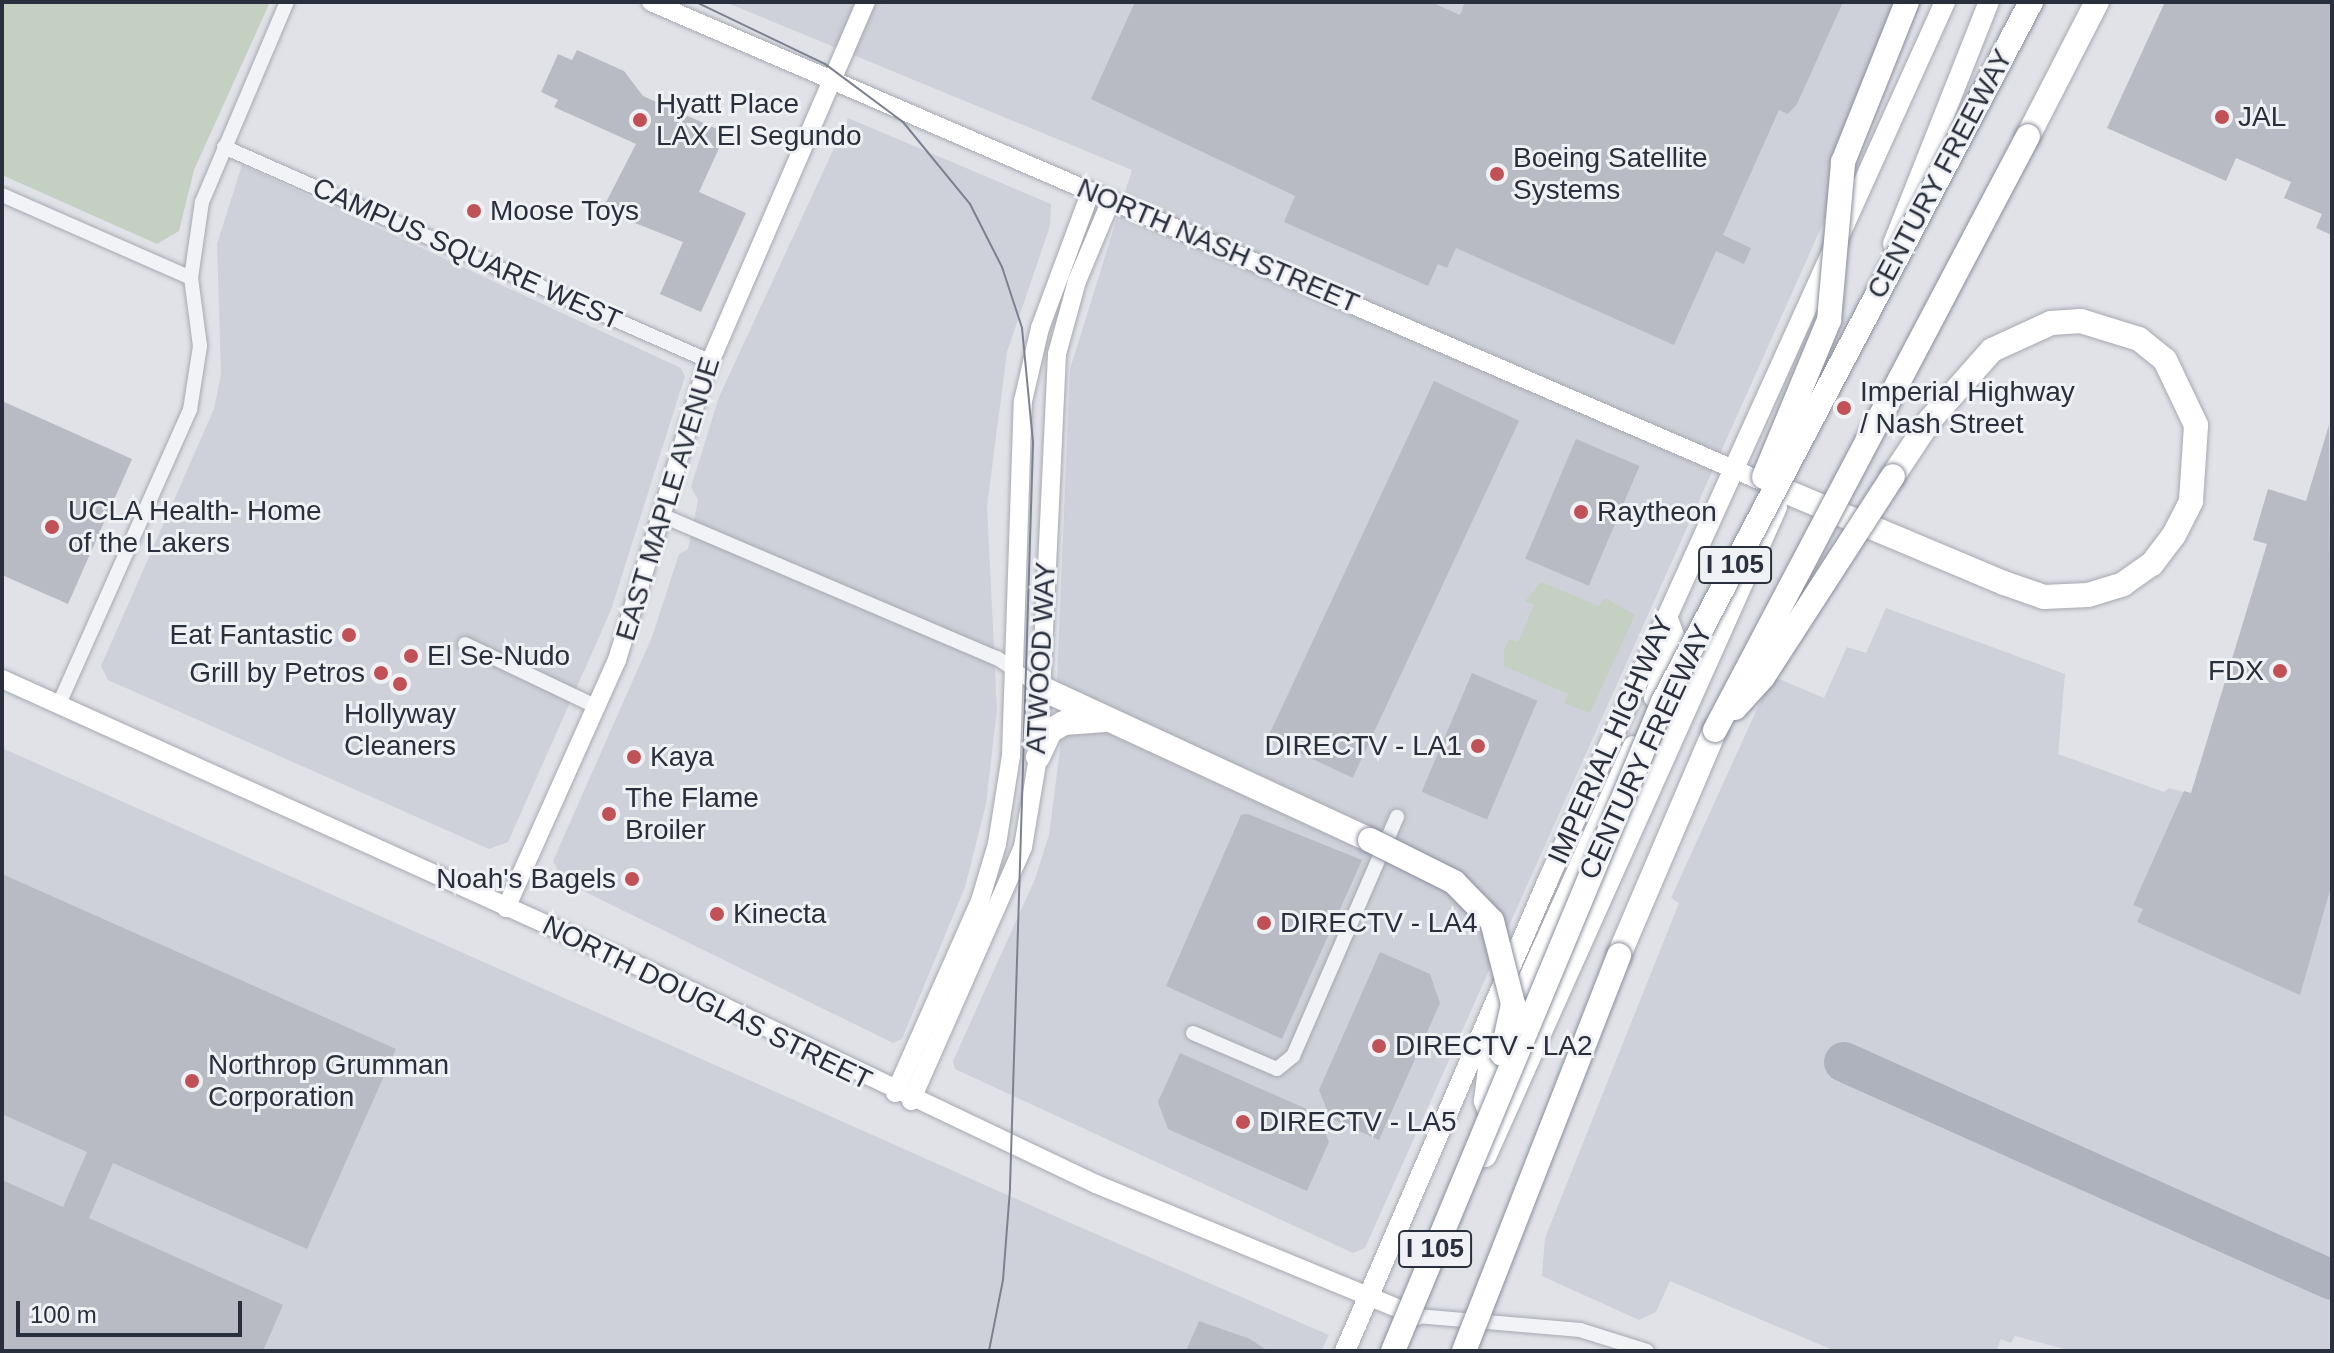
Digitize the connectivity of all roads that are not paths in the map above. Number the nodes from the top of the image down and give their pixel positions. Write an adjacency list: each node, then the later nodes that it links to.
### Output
1 (287, 2): 10 (street)
2 (651, 2): 9 (street, NORTH NASH STREET)
3 (866, 2): 9 (street, EAST MAPLE AVENUE)
4 (1907, 2): 24 (highway, bridge)
5 (1945, 2): 16 (main road, IMPERIAL HIGHWAY)
6 (1989, 2): 17 (main road, IMPERIAL HIGHWAY)
7 (2031, 2): 24 (highway, CENTURY FREEWAY / I 105, bridge)
8 (2097, 2): 28 (highway, CENTURY FREEWAY / I 105, bridge)
9 (832, 80): 11 (street, NORTH NASH STREET); 15 (street, EAST MAPLE AVENUE)
10 (224, 147): 14 (street); 15 (street, CAMPUS SQUARE WEST)
11 (1091, 191): 13 (street, NORTH NASH STREET); 21 (street, ATWOOD WAY)
12 (2, 195): 14 (street)
13 (1111, 200): 16 (street, NORTH NASH STREET); 23 (street, ATWOOD WAY)
14 (191, 278): 25 (street)
15 (709, 361): 18 (street, EAST MAPLE AVENUE)
16 (1734, 470): 17 (street, NORTH NASH STREET); 19 (main road, IMPERIAL HIGHWAY)
17 (1785, 491): 28 (highway, bridge); 33 (main road, IMPERIAL HIGHWAY)
18 (661, 515): 21 (street); 26 (street, EAST MAPLE AVENUE)
19 (1667, 616): 31 (main road, IMPERIAL HIGHWAY); 32 (main road)
20 (465, 644): 26 (street)
21 (1013, 669): 23 (street); 36 (street, ATWOOD WAY)
22 (2, 679): 25 (street, NORTH DOUGLAS STREET)
23 (1041, 688): 27 (highway); 29 (street, ATWOOD WAY)
24 (1663, 702): 38 (highway, CENTURY FREEWAY / I 105, bridge)
25 (59, 704): 34 (street, NORTH DOUGLAS STREET)
26 (597, 707): 34 (street, EAST MAPLE AVENUE)
27 (1108, 720): 29 (highway); 38 (highway, bridge)
28 (1715, 730): 44 (highway, CENTURY FREEWAY / I 105, bridge)
29 (1038, 757): 36 (street, ATWOOD WAY)
30 (1397, 817): 35 (street)
31 (1548, 880): 32 (street); 39 (main road, IMPERIAL HIGHWAY)
32 (1569, 889): 33 (street); 37 (main road)
33 (1598, 902): 37 (main road, IMPERIAL HIGHWAY)
34 (506, 908): 36 (street, NORTH DOUGLAS STREET)
35 (1193, 1033)
36 (903, 1097): 39 (street, NORTH DOUGLAS STREET)
37 (1497, 1131): 40 (main road, IMPERIAL HIGHWAY)
38 (1476, 1146): 42 (highway, CENTURY FREEWAY / I 105, bridge)
39 (1366, 1300): 40 (street, NORTH DOUGLAS STREET); 41 (main road, IMPERIAL HIGHWAY)
40 (1417, 1316): 43 (main road, IMPERIAL HIGHWAY); 45 (street)
41 (1345, 1351)
42 (1393, 1351)
43 (1401, 1351)
44 (1464, 1351)
45 (1647, 1351)

